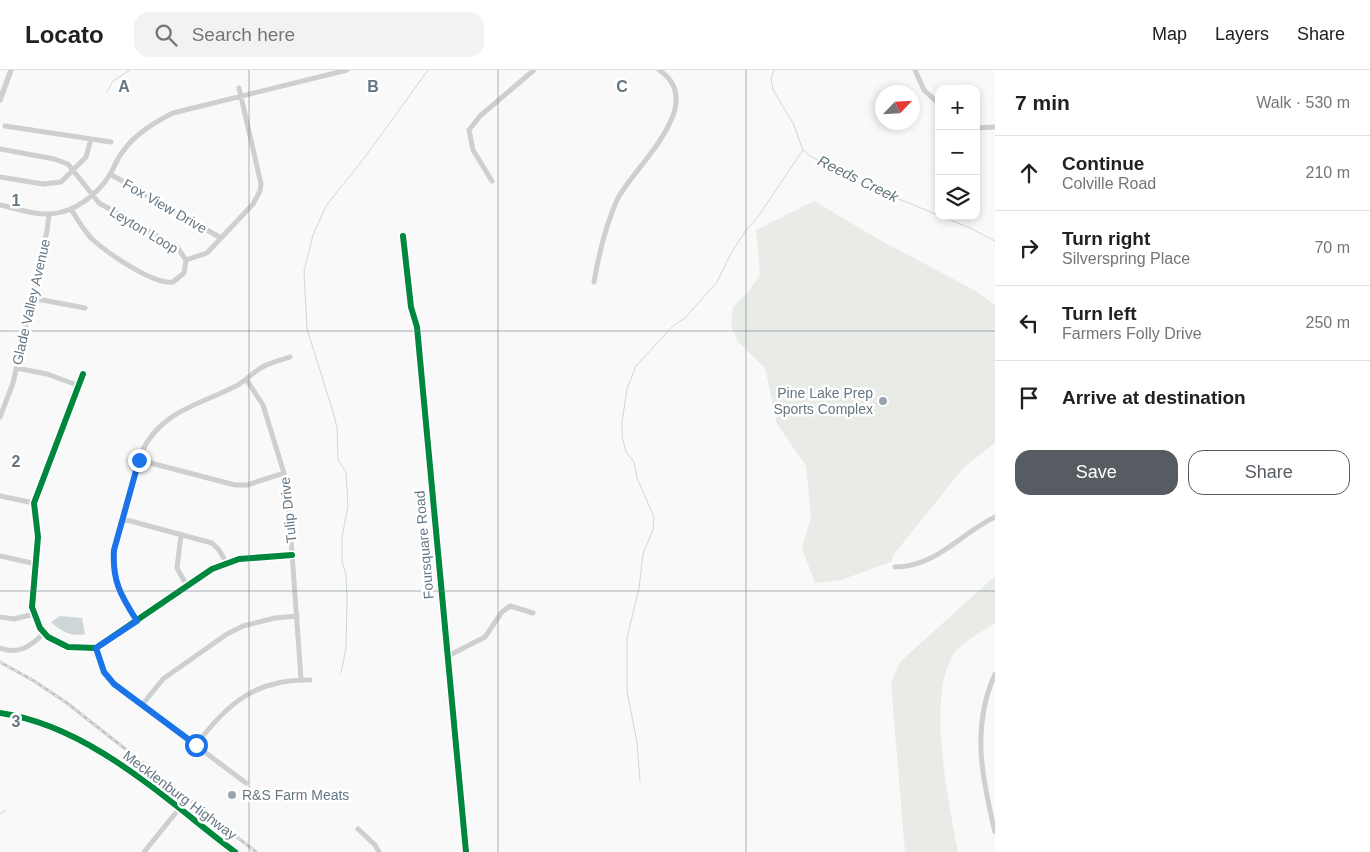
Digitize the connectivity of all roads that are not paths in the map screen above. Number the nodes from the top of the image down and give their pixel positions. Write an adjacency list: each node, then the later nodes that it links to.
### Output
1 (11, 70): 8 (street)
2 (347, 70): 7 (street)
3 (534, 70): 19 (street)
4 (658, 70): 27 (street)
5 (915, 70): 9 (street)
6 (239, 88): 7 (street)
7 (240, 97): 17 (street); 25 (street)
8 (0, 100)
9 (935, 100)
10 (5, 126): 13 (street)
11 (995, 127): 12 (street)
12 (980, 128)
13 (91, 139): 14 (street); 16 (street)
14 (111, 142)
15 (0, 149): 16 (street)
16 (74, 170): 18 (street); 20 (street)
17 (110, 174): 20 (street); 25 (street, Fox View Drive)
18 (0, 177)
19 (492, 181)
20 (92, 196): 22 (street); 26 (street, Leyton Loop)
21 (0, 205): 23 (street)
22 (71, 209): 23 (street); 26 (street, Leyton Loop)
23 (49, 214): 28 (street, Glade Valley Avenue)
24 (403, 236): 57 (street, Foursquare Road)
25 (221, 238): 26 (street)
26 (186, 260)
27 (594, 282)
28 (32, 298): 29 (street); 31 (street, Glade Valley Avenue)
29 (84, 308)
30 (290, 357): 33 (street)
31 (16, 368): 34 (street); 35 (street, Glade Valley Avenue)
32 (83, 374): 34 (street)
33 (246, 379): 36 (street); 37 (street, Tulip Drive)
34 (77, 385): 39 (street)
35 (0, 416)
36 (139, 460): 37 (street); 41 (street)
37 (284, 473): 43 (street, Tulip Drive)
38 (0, 496): 39 (street)
39 (34, 503): 46 (street)
40 (995, 517): 47 (street)
41 (123, 518): 42 (street); 53 (street)
42 (181, 535): 45 (street); 48 (street)
43 (292, 555): 45 (street); 51 (street, Tulip Drive)
44 (0, 556): 46 (street)
45 (226, 562): 48 (street)
46 (36, 564): 50 (street)
47 (895, 567)
48 (187, 586): 53 (street)
49 (533, 613): 57 (street)
50 (34, 614): 52 (street); 54 (street)
51 (297, 616): 59 (street, Tulip Drive); 61 (street)
52 (0, 617)
53 (137, 621): 56 (street)
54 (44, 633): 55 (street); 56 (street)
55 (0, 648)
56 (96, 648): 61 (street)
57 (446, 657): 71 (street, Foursquare Road)
58 (995, 674): 67 (street)
59 (301, 679): 60 (street); 63 (street)
60 (310, 680)
61 (142, 705): 63 (street)
62 (0, 713): 65 (main road, Mecklenburg Highway)
63 (196, 745): 64 (street)
64 (246, 783)
65 (178, 810): 68 (street); 69 (main road, Mecklenburg Highway)
66 (358, 829): 70 (street)
67 (995, 832)
68 (144, 852)
69 (235, 852)
70 (379, 852)
71 (466, 852)

